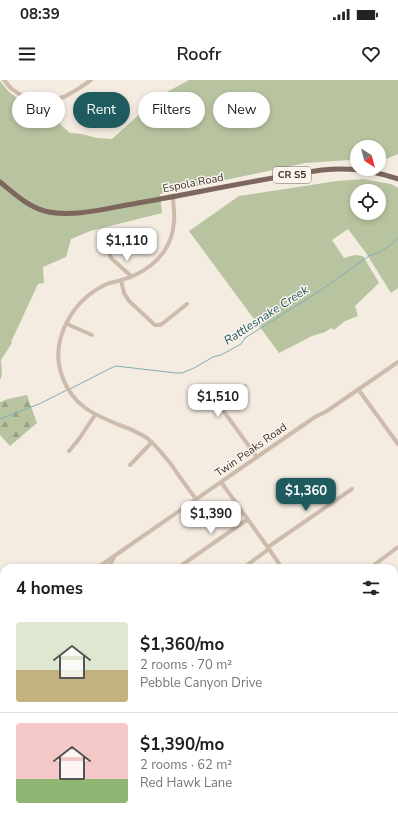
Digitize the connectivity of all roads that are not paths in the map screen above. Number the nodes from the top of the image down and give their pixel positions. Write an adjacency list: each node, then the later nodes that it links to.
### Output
1 (4, 80): 2 (street)
2 (91, 80)
3 (398, 179): 5 (main road, Espola Road / CR S5)
4 (0, 182): 5 (main road, Espola Road / CR S5)
5 (173, 197): 7 (street)
6 (110, 255): 7 (street)
7 (131, 276): 8 (street)
8 (121, 280): 9 (street); 10 (street)
9 (187, 304)
10 (66, 324): 11 (street); 15 (street)
11 (92, 335)
12 (398, 362): 14 (street, Twin Peaks Road)
13 (245, 386): 19 (street)
14 (358, 389): 17 (street); 19 (street, Twin Peaks Road)
15 (95, 414): 16 (street); 18 (street)
16 (152, 442): 20 (street); 23 (street)
17 (398, 444)
18 (69, 451)
19 (257, 457): 21 (street, Twin Peaks Road)
20 (130, 465)
21 (221, 482): 23 (street, Twin Peaks Road); 24 (street)
22 (352, 489): 26 (street)
23 (196, 499): 27 (street, Twin Peaks Road)
24 (248, 519): 26 (street); 30 (street)
25 (398, 547): 33 (street)
26 (268, 548): 31 (street); 32 (street)
27 (115, 555): 28 (street, Twin Peaks Road); 29 (street, Twin Peaks Road)
28 (103, 564)
29 (110, 564)
30 (183, 564)
31 (248, 564)
32 (279, 564)
33 (375, 564)

